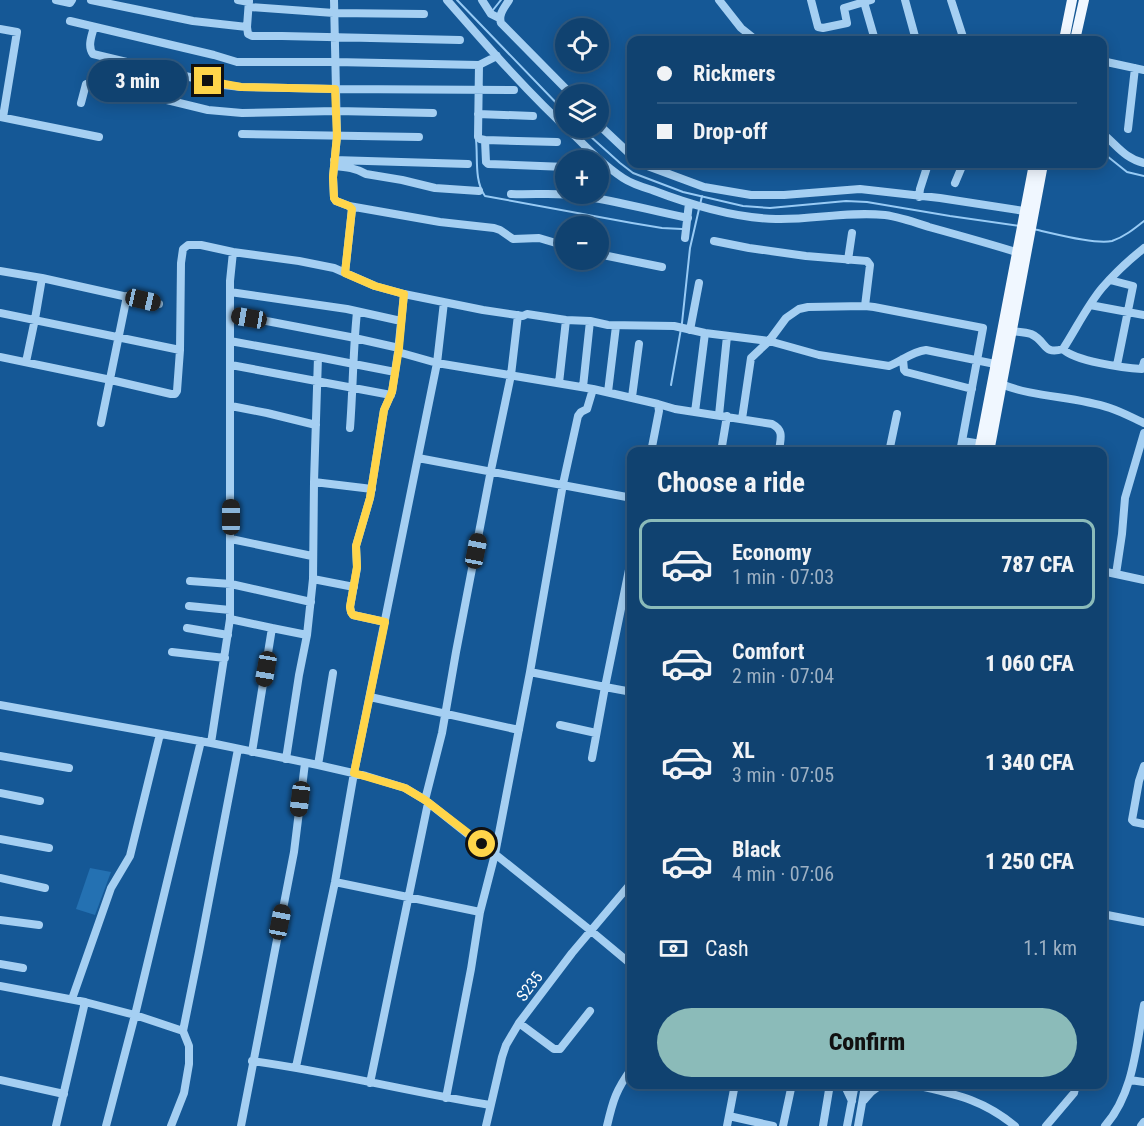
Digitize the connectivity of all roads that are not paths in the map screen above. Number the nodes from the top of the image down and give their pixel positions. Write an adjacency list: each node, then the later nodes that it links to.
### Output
1 (56, 0): 2 (street)
2 (72, 0)
3 (91, 0): 23 (street)
4 (238, 0): 16 (street)
5 (334, 0): 18 (street)
6 (447, 0): 33 (street)
7 (482, 0): 20 (street)
8 (509, 0): 20 (street)
9 (719, 0): 25 (street)
10 (811, 0): 17 (street)
11 (905, 0): 27 (street)
12 (951, 0): 28 (street)
13 (1072, 0): 29 (main road)
14 (1084, 0): 30 (main road)
15 (868, 1): 17 (street); 26 (street)
16 (249, 3): 18 (street); 23 (street)
17 (842, 4)
18 (334, 13): 19 (street); 31 (street)
19 (424, 14)
20 (500, 18): 38 (street)
21 (70, 21): 22 (street)
22 (94, 27): 34 (street); 40 (street)
23 (247, 27): 31 (street)
24 (0, 29): 47 (street)
25 (751, 36)
26 (874, 36)
27 (915, 36)
28 (964, 36)
29 (1065, 36)
30 (1076, 36)
31 (335, 38): 32 (street); 34 (street)
32 (460, 40)
33 (497, 56): 36 (street); 71 (street)
34 (335, 62): 36 (street); 40 (street)
35 (1107, 62): 37 (street)
36 (479, 65): 39 (street)
37 (1140, 69): 48 (street)
38 (561, 84)
39 (479, 88): 40 (street); 41 (street); 45 (street)
40 (335, 89): 43 (street)
41 (514, 90)
42 (81, 103): 43 (street)
43 (336, 111): 44 (street); 50 (street)
44 (433, 114)
45 (478, 114): 46 (street); 55 (street)
46 (533, 116)
47 (1, 117): 52 (street)
48 (1128, 129)
49 (242, 134): 50 (street)
50 (337, 136): 53 (street); 58 (street)
51 (609, 136): 57 (street)
52 (99, 137)
53 (419, 137)
54 (1107, 138): 59 (street)
55 (485, 140): 56 (street); 61 (street)
56 (557, 142)
57 (627, 152)
58 (334, 163): 60 (street); 68 (street); 72 (street)
59 (1144, 163)
60 (468, 164)
61 (555, 167)
62 (653, 168): 70 (street)
63 (927, 168): 70 (street)
64 (961, 168): 67 (street)
65 (1033, 168): 74 (main road)
66 (1042, 168): 74 (main road)
67 (955, 183)
68 (479, 191)
69 (511, 194): 73 (street)
70 (919, 196): 74 (street)
71 (691, 203): 73 (street); 82 (street)
72 (349, 206): 79 (street); 87 (street)
73 (688, 218): 77 (street)
74 (1026, 218): 76 (main road)
75 (852, 233): 84 (street)
76 (1024, 236): 82 (main road); 110 (main road)
77 (685, 238)
78 (714, 241): 84 (street)
79 (555, 243)
80 (1144, 248): 89 (street)
81 (233, 252): 87 (street); 91 (street); 119 (street)
82 (1016, 252): 130 (main road)
83 (609, 256): 85 (street)
84 (848, 260): 97 (street)
85 (662, 267)
86 (0, 272): 88 (street)
87 (345, 273): 92 (street)
88 (42, 278): 93 (street); 104 (street)
89 (1110, 280): 96 (street); 99 (street)
90 (699, 282): 109 (street)
91 (230, 292): 98 (street); 101 (street)
92 (404, 294): 94 (street); 106 (street)
93 (127, 296): 95 (street); 113 (street)
94 (444, 302): 102 (street); 127 (street)
95 (159, 304)
96 (1090, 305): 99 (street); 118 (street)
97 (865, 306): 115 (street); 124 (street)
98 (357, 312): 106 (street); 114 (street)
99 (1128, 312): 103 (street); 131 (street)
100 (0, 313): 104 (street)
101 (230, 314): 114 (street); 116 (street)
102 (518, 315): 105 (street); 133 (street)
103 (1144, 315)
104 (35, 319): 113 (street); 125 (street)
105 (566, 320): 107 (street); 136 (street)
106 (401, 321): 120 (street)
107 (590, 321): 108 (street); 138 (street)
108 (616, 326): 109 (street); 142 (street)
109 (684, 328): 111 (street)
110 (1011, 331): 118 (street); 130 (main road)
111 (705, 333): 112 (street); 147 (street)
112 (728, 336): 115 (street); 149 (street)
113 (119, 338): 119 (street); 134 (street)
114 (354, 338): 120 (street); 128 (street)
115 (769, 341): 123 (street); 150 (street)
116 (230, 342): 122 (street); 129 (street)
117 (639, 344): 144 (street)
118 (1063, 349): 131 (street)
119 (180, 350): 134 (street)
120 (398, 350): 127 (street); 132 (street)
121 (0, 357): 125 (street)
122 (318, 357): 128 (street); 135 (street)
123 (903, 359): 124 (street); 141 (street)
124 (977, 361): 130 (street); 141 (street)
125 (26, 362): 134 (street)
126 (1144, 362): 131 (street)
127 (437, 363): 133 (street); 165 (street)
128 (354, 364): 132 (street); 139 (street)
129 (231, 365): 135 (street); 146 (street)
130 (1000, 365): 137 (main road); 163 (main road)
131 (1117, 365)
132 (395, 372): 143 (street)
133 (511, 375): 136 (street); 166 (street)
134 (111, 380): 151 (street)
135 (317, 381): 139 (street); 153 (street)
136 (559, 383): 138 (street)
137 (1001, 384): 152 (street); 164 (main road)
138 (584, 387): 140 (street)
139 (354, 388): 143 (street); 154 (street)
140 (593, 389): 142 (street); 168 (street)
141 (972, 389): 156 (street)
142 (608, 392): 144 (street)
143 (391, 395): 169 (street)
144 (632, 397): 145 (street)
145 (658, 404): 147 (street); 157 (street)
146 (231, 406): 153 (street); 171 (street)
147 (695, 412): 149 (street)
148 (897, 414): 160 (street)
149 (723, 416): 150 (street); 158 (street)
150 (742, 419): 159 (street)
151 (101, 423)
152 (1144, 423)
153 (316, 425): 167 (street)
154 (350, 428)
155 (1144, 433): 174 (street)
156 (963, 441): 161 (street); 162 (street)
157 (652, 447)
158 (722, 447)
159 (780, 447)
160 (890, 447)
161 (961, 447)
162 (978, 447)
163 (983, 447)
164 (984, 447)
165 (418, 458): 166 (street); 185 (street)
166 (491, 470): 168 (street); 198 (street)
167 (314, 482): 169 (street); 172 (street)
168 (563, 484): 170 (street); 192 (street)
169 (372, 489): 180 (street)
170 (627, 497)
171 (231, 539): 172 (street); 179 (street)
172 (312, 556): 175 (street)
173 (1107, 572): 174 (street)
174 (1116, 574): 177 (street)
175 (314, 579): 180 (street); 181 (street)
176 (627, 579): 194 (street)
177 (1144, 580)
178 (190, 581): 179 (street)
179 (231, 584): 181 (street); 183 (street)
180 (354, 587): 185 (street)
181 (311, 602): 189 (street)
182 (189, 606): 183 (street)
183 (230, 610): 184 (street)
184 (230, 619): 187 (street); 188 (street)
185 (385, 622): 196 (street)
186 (187, 628): 188 (street)
187 (272, 628): 189 (street); 206 (street)
188 (228, 635): 191 (street)
189 (307, 635): 208 (street)
190 (171, 652): 191 (street)
191 (225, 658): 204 (street)
192 (530, 672): 194 (street); 200 (street)
193 (333, 673): 211 (street)
194 (605, 687): 195 (street); 201 (street)
195 (627, 691)
196 (370, 698): 198 (street); 214 (street)
197 (0, 705): 202 (street)
198 (445, 713): 200 (street); 217 (street)
199 (560, 725): 201 (street)
200 (519, 730): 221 (street)
201 (596, 733): 209 (street)
202 (160, 734): 203 (street); 237 (street)
203 (201, 741): 204 (street); 241 (street)
204 (211, 743): 205 (street)
205 (238, 749): 206 (street); 243 (street)
206 (252, 752): 208 (street)
207 (0, 756): 213 (street)
208 (286, 759): 210 (street)
209 (591, 759)
210 (305, 763): 211 (street); 244 (street)
211 (318, 765): 214 (street)
212 (1144, 767): 218 (street)
213 (69, 768)
214 (354, 773): 217 (street); 223 (street)
215 (0, 793): 216 (street)
216 (40, 801)
217 (426, 801): 221 (street); 226 (street)
218 (1144, 824)
219 (0, 839): 220 (street)
220 (49, 848)
221 (495, 854): 227 (street); 232 (street)
222 (0, 878): 224 (street)
223 (335, 882): 226 (street); 245 (street)
224 (45, 888)
225 (627, 890): 232 (street, S235)
226 (408, 897): 227 (street); 250 (street)
227 (480, 912): 261 (street)
228 (1107, 915): 230 (street)
229 (0, 920): 231 (street)
230 (1144, 922)
231 (39, 925)
232 (590, 930): 233 (street); 242 (street, S235)
233 (627, 961)
234 (0, 964): 235 (street)
235 (23, 968)
236 (0, 986): 237 (street)
237 (72, 999): 238 (street)
238 (85, 1002): 241 (street); 260 (street)
239 (1144, 1005): 248 (street)
240 (590, 1011): 242 (street)
241 (135, 1015): 243 (street); 268 (street)
242 (519, 1023): 264 (street, S235)
243 (183, 1031): 269 (street)
244 (252, 1061): 245 (street); 270 (street)
245 (296, 1067): 250 (street)
246 (627, 1075): 272 (street)
247 (0, 1080): 260 (street)
248 (1130, 1080): 249 (street); 281 (street)
249 (1144, 1082)
250 (370, 1083): 261 (street)
251 (734, 1089): 265 (street)
252 (791, 1089): 275 (street)
253 (829, 1089): 276 (street)
254 (846, 1089): 262 (street)
255 (859, 1089): 262 (street)
256 (862, 1089): 263 (street)
257 (875, 1089): 263 (street)
258 (931, 1089): 279 (street)
259 (1075, 1089): 280 (street)
260 (64, 1094): 267 (street)
261 (446, 1098): 264 (street)
262 (852, 1101): 277 (street)
263 (863, 1101): 278 (street)
264 (490, 1105): 271 (street, S235)
265 (729, 1116): 273 (street); 274 (street)
266 (1144, 1122): 282 (street)
267 (56, 1126)
268 (106, 1126)
269 (171, 1126)
270 (241, 1126)
271 (486, 1126)
272 (607, 1126)
273 (726, 1126)
274 (773, 1126)
275 (783, 1126)
276 (823, 1126)
277 (847, 1126)
278 (858, 1126)
279 (1015, 1126)
280 (1046, 1126)
281 (1105, 1126)
282 (1141, 1126)

